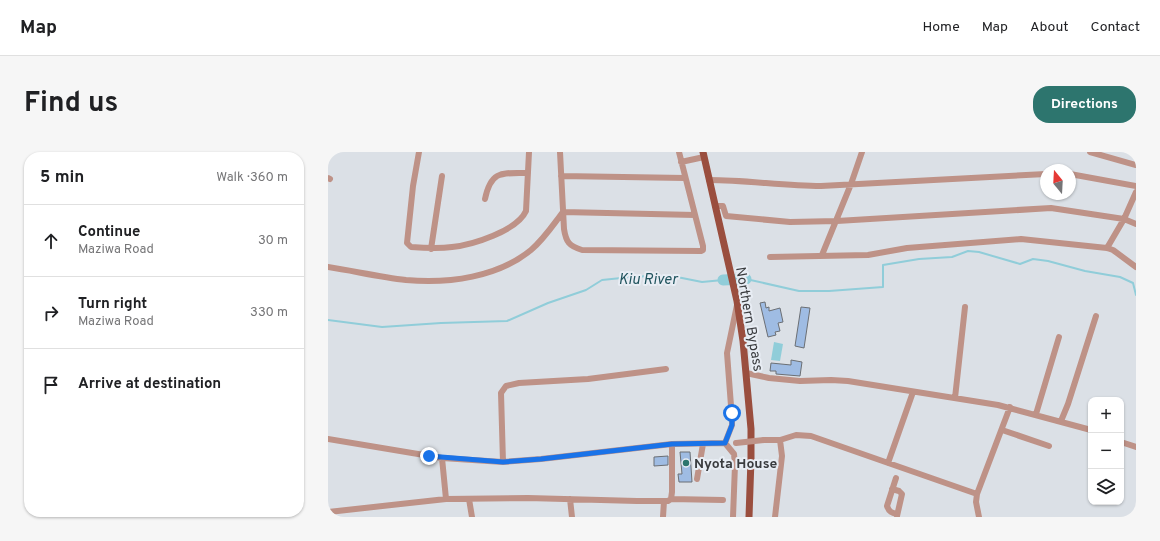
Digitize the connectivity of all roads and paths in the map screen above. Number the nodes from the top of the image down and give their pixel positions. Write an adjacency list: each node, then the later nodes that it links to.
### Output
1 (419, 152): 28 (street)
2 (529, 152): 10 (street)
3 (560, 152): 14 (street)
4 (679, 152): 8 (street)
5 (862, 152): 17 (street)
6 (1090, 152): 9 (street)
7 (704, 155): 8 (street); 16 (main road, Northern Bypass)
8 (681, 162): 15 (street)
9 (1136, 165)
10 (528, 173): 20 (street); 28 (street)
11 (1040, 174): 17 (street)
12 (1076, 175): 18 (street)
13 (442, 176): 28 (street)
14 (561, 176): 15 (street); 22 (street)
15 (685, 178): 23 (street)
16 (709, 180): 17 (street); 21 (main road, Northern Bypass)
17 (851, 184): 25 (street)
18 (1136, 186)
19 (1136, 192): 24 (street)
20 (485, 199)
21 (715, 206): 25 (street); 33 (main road, Northern Bypass)
22 (563, 212): 23 (street); 23 (street); 31 (street)
23 (695, 215)
24 (1124, 218): 25 (street); 26 (street); 27 (street)
25 (837, 221): 29 (street)
26 (1136, 224)
27 (1107, 248): 29 (street); 32 (street)
28 (431, 249)
29 (822, 255): 30 (street)
30 (770, 257)
31 (328, 267)
32 (1136, 267)
33 (737, 304): 38 (main road, Northern Bypass); 48 (street)
34 (965, 307): 40 (street)
35 (1096, 316): 43 (street)
36 (1059, 337): 42 (street)
37 (666, 369): 55 (street)
38 (746, 373): 39 (street); 73 (main road, Northern Bypass)
39 (912, 392): 40 (street); 56 (street)
40 (955, 398): 41 (street)
41 (1010, 407): 42 (street); 45 (street)
42 (1036, 414): 43 (street)
43 (1061, 421): 44 (street)
44 (1088, 429)
45 (1002, 430): 52 (street); 60 (street)
46 (328, 439): 54 (street)
47 (780, 440): 48 (street, bridge); 56 (street); 74 (street)
48 (725, 443): 51 (street); 72 (street)
49 (1124, 443): 53 (street)
50 (672, 444): 51 (street); 55 (street); 64 (street)
51 (703, 444): 58 (street)
52 (1049, 446)
53 (1136, 447)
54 (442, 458): 55 (street); 61 (street)
55 (503, 462)
56 (888, 463): 60 (street)
57 (896, 478): 59 (street)
58 (697, 479)
59 (892, 489): 68 (street); 68 (street)
60 (977, 494): 75 (street)
61 (446, 499): 62 (street); 67 (street)
62 (469, 499): 63 (street); 69 (street)
63 (570, 499): 66 (street); 70 (street)
64 (671, 499): 65 (street); 66 (street)
65 (723, 500)
66 (664, 501): 71 (street)
67 (328, 512)
68 (897, 516)
69 (472, 517)
70 (572, 517)
71 (663, 517)
72 (733, 517)
73 (749, 517)
74 (775, 517)
75 (978, 517)

